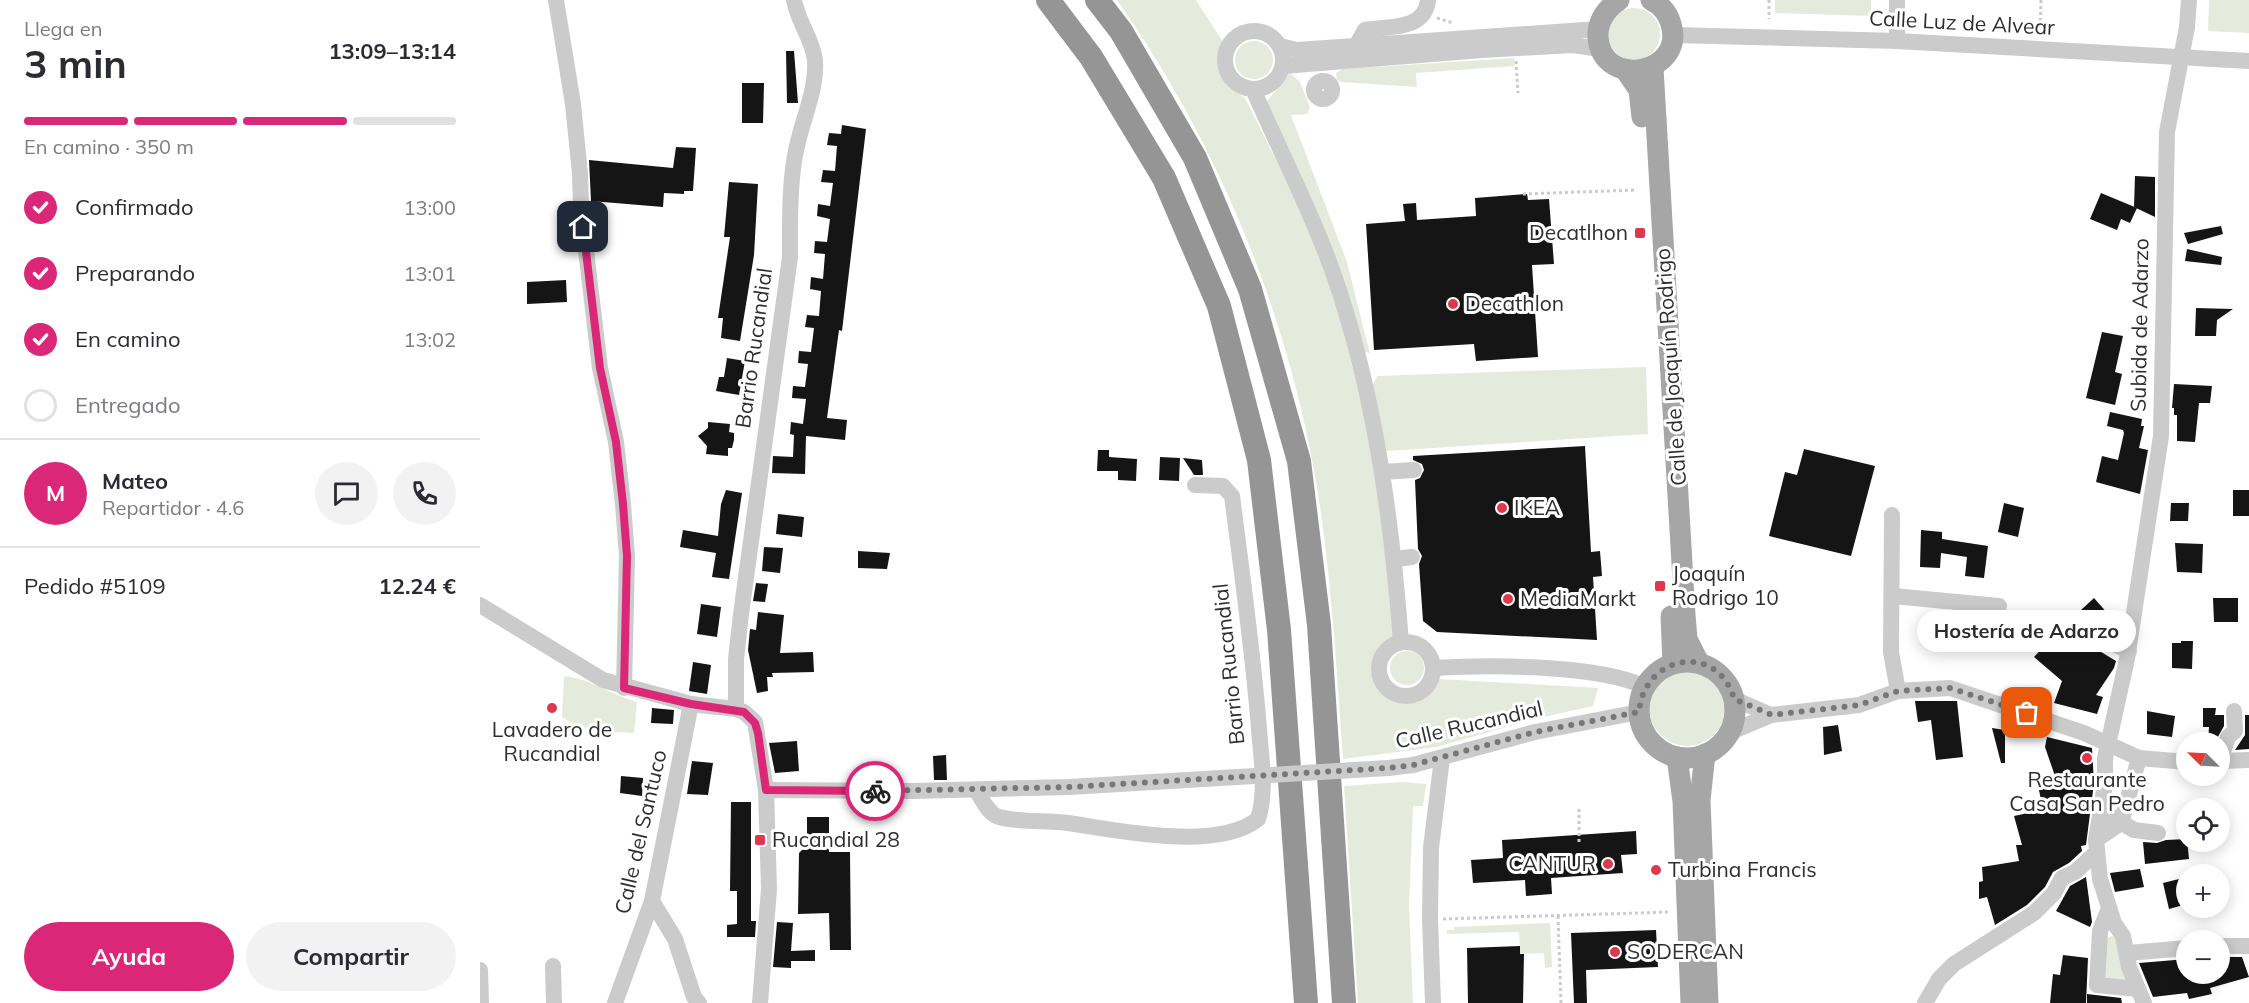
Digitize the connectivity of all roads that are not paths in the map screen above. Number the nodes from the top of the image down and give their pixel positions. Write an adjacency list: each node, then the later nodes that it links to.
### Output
1 (556, 0): 38 (street)
2 (794, 0): 42 (street, Barrio Rucandial)
3 (1048, 0): 76 (highway)
4 (1097, 0): 77 (highway)
5 (1428, 0): 14 (street)
6 (1897, 0): 12 (street)
7 (2188, 0): 15 (street, Subida de Adarzo)
8 (1653, 1): 10 (main road)
9 (1615, 2): 11 (main road)
10 (1673, 35): 12 (street, Calle Luz de Alvear); 19 (main road)
11 (1599, 39): 14 (street); 16 (street); 20 (main road)
12 (1897, 41): 15 (street, Calle Luz de Alvear)
13 (1280, 46): 14 (street); 18 (street); 21 (street)
14 (1356, 46)
15 (2180, 56): 17 (street, Calle Luz de Alvear); 33 (street, Subida de Adarzo)
16 (1334, 61): 18 (street); 18 (street)
17 (2249, 61)
18 (1290, 64): 21 (street)
19 (1653, 68): 20 (main road); 35 (main road, Calle de Joaquín Rodrigo)
20 (1626, 71): 34 (main road, Calle de Joaquín Rodrigo)
21 (1253, 89): 23 (street)
22 (1414, 470): 23 (street)
23 (1383, 472): 27 (street)
24 (1195, 485): 57 (street, Barrio Rucandial)
25 (1892, 515): 28 (street)
26 (1412, 557): 27 (street)
27 (1395, 559): 32 (street)
28 (1893, 596): 30 (street); 39 (street)
29 (480, 605): 38 (street)
30 (1999, 606)
31 (2077, 619): 33 (street)
32 (1401, 642): 36 (street); 36 (street)
33 (2129, 651): 48 (street, Subida de Adarzo)
34 (1673, 663): 35 (main road); 37 (main road)
35 (1699, 663): 40 (main road)
36 (1433, 668): 37 (street)
37 (1645, 687): 44 (main road)
38 (624, 688): 41 (street)
39 (1898, 691): 45 (street); 48 (street)
40 (1734, 699): 45 (street); 46 (main road)
41 (691, 704): 42 (street); 62 (street, Calle del Santuco)
42 (736, 709): 56 (street)
43 (2234, 711): 47 (street)
44 (1639, 712): 50 (main road); 51 (street, Calle Rucandial)
45 (1772, 715): 46 (street)
46 (1728, 733): 49 (main road)
47 (2230, 735)
48 (2109, 743): 52 (street); 58 (street, Subida de Adarzo)
49 (1705, 754): 50 (main road); 80 (main road)
50 (1677, 757): 79 (main road)
51 (1442, 758): 57 (street, Calle Rucandial, bridge); 78 (street)
52 (2139, 758): 54 (street); 59 (street)
53 (2249, 760): 55 (street)
54 (2176, 761)
55 (2230, 761)
56 (766, 790): 57 (street); 75 (street)
57 (976, 790)
58 (2101, 811): 59 (street); 61 (street, Subida de Adarzo)
59 (2121, 823): 60 (street); 61 (street)
60 (2158, 833)
61 (2097, 846): 63 (street, Subida de Adarzo); 81 (street)
62 (652, 901): 73 (street, Calle del Santuco); 74 (street)
63 (2109, 908): 67 (street, Subida de Adarzo); 70 (street)
64 (2230, 946): 65 (street)
65 (2249, 946)
66 (2176, 949): 67 (street)
67 (2128, 953): 70 (street, Subida de Adarzo)
68 (553, 966): 72 (street)
69 (480, 970): 71 (street)
70 (2141, 996)
71 (481, 1003)
72 (554, 1003)
73 (615, 1003)
74 (699, 1003)
75 (760, 1003)
76 (1306, 1003)
77 (1344, 1003)
78 (1432, 1003)
79 (1691, 1003)
80 (1708, 1003)
81 (1925, 1003)

